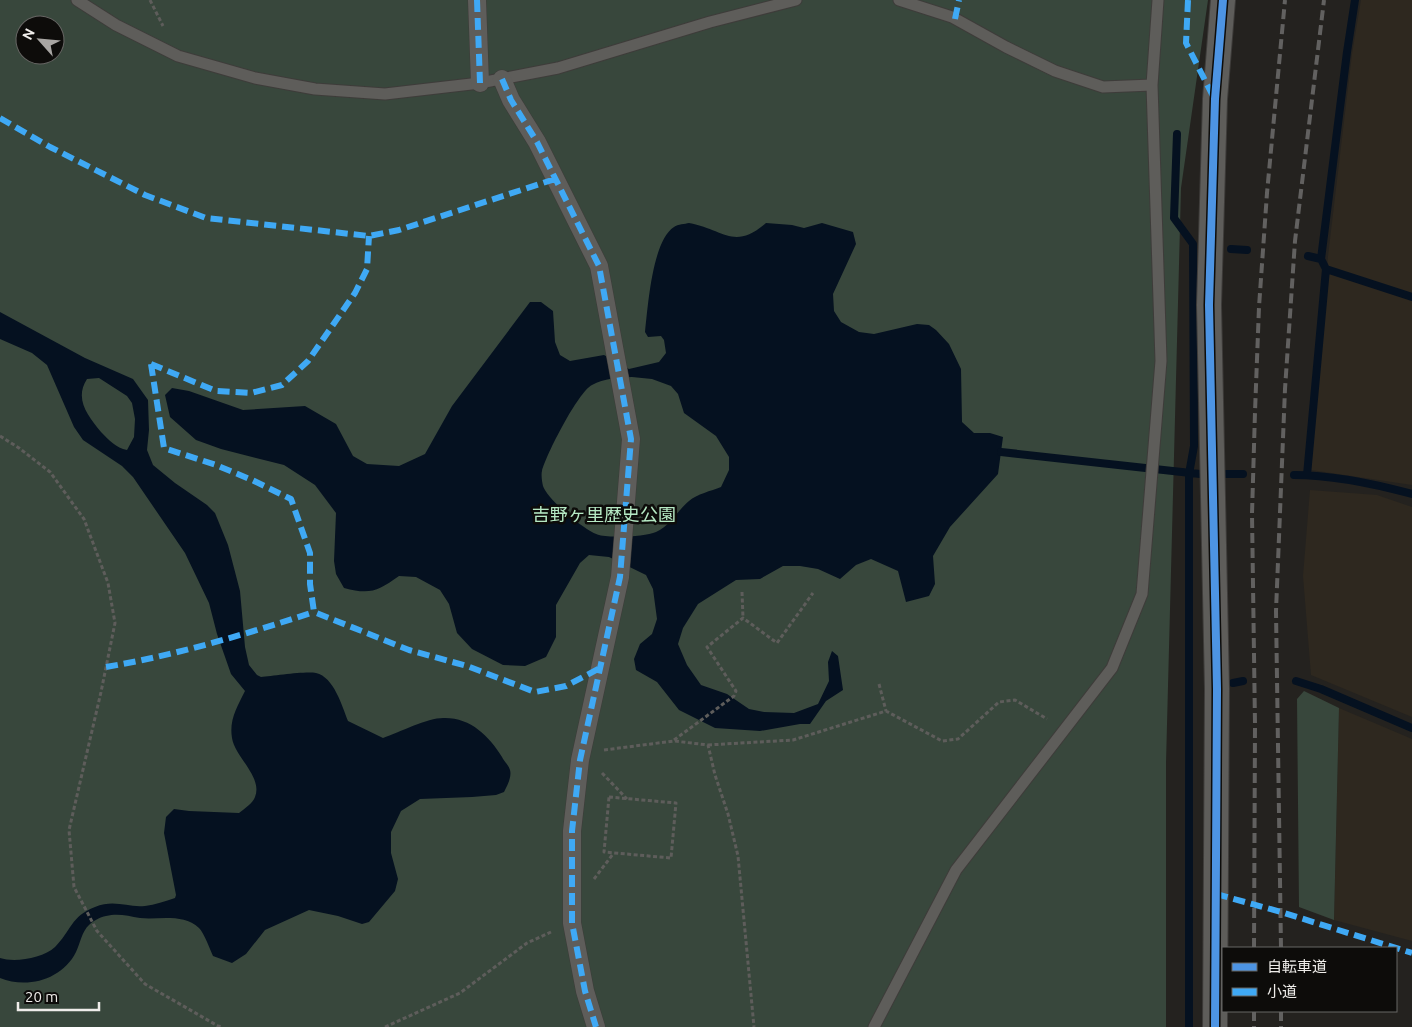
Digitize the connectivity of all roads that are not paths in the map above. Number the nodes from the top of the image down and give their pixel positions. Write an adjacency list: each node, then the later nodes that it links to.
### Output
1 (77, 0): 8 (lane)
2 (477, 0): 8 (street)
3 (796, 0): 7 (lane)
4 (899, 0): 9 (lane)
5 (1158, 0): 9 (lane)
6 (1223, 0): 12 (street)
7 (502, 79): 8 (lane); 10 (street)
8 (480, 82)
9 (1152, 85): 11 (lane)
10 (596, 1027)
11 (874, 1027)
12 (1215, 1027)

